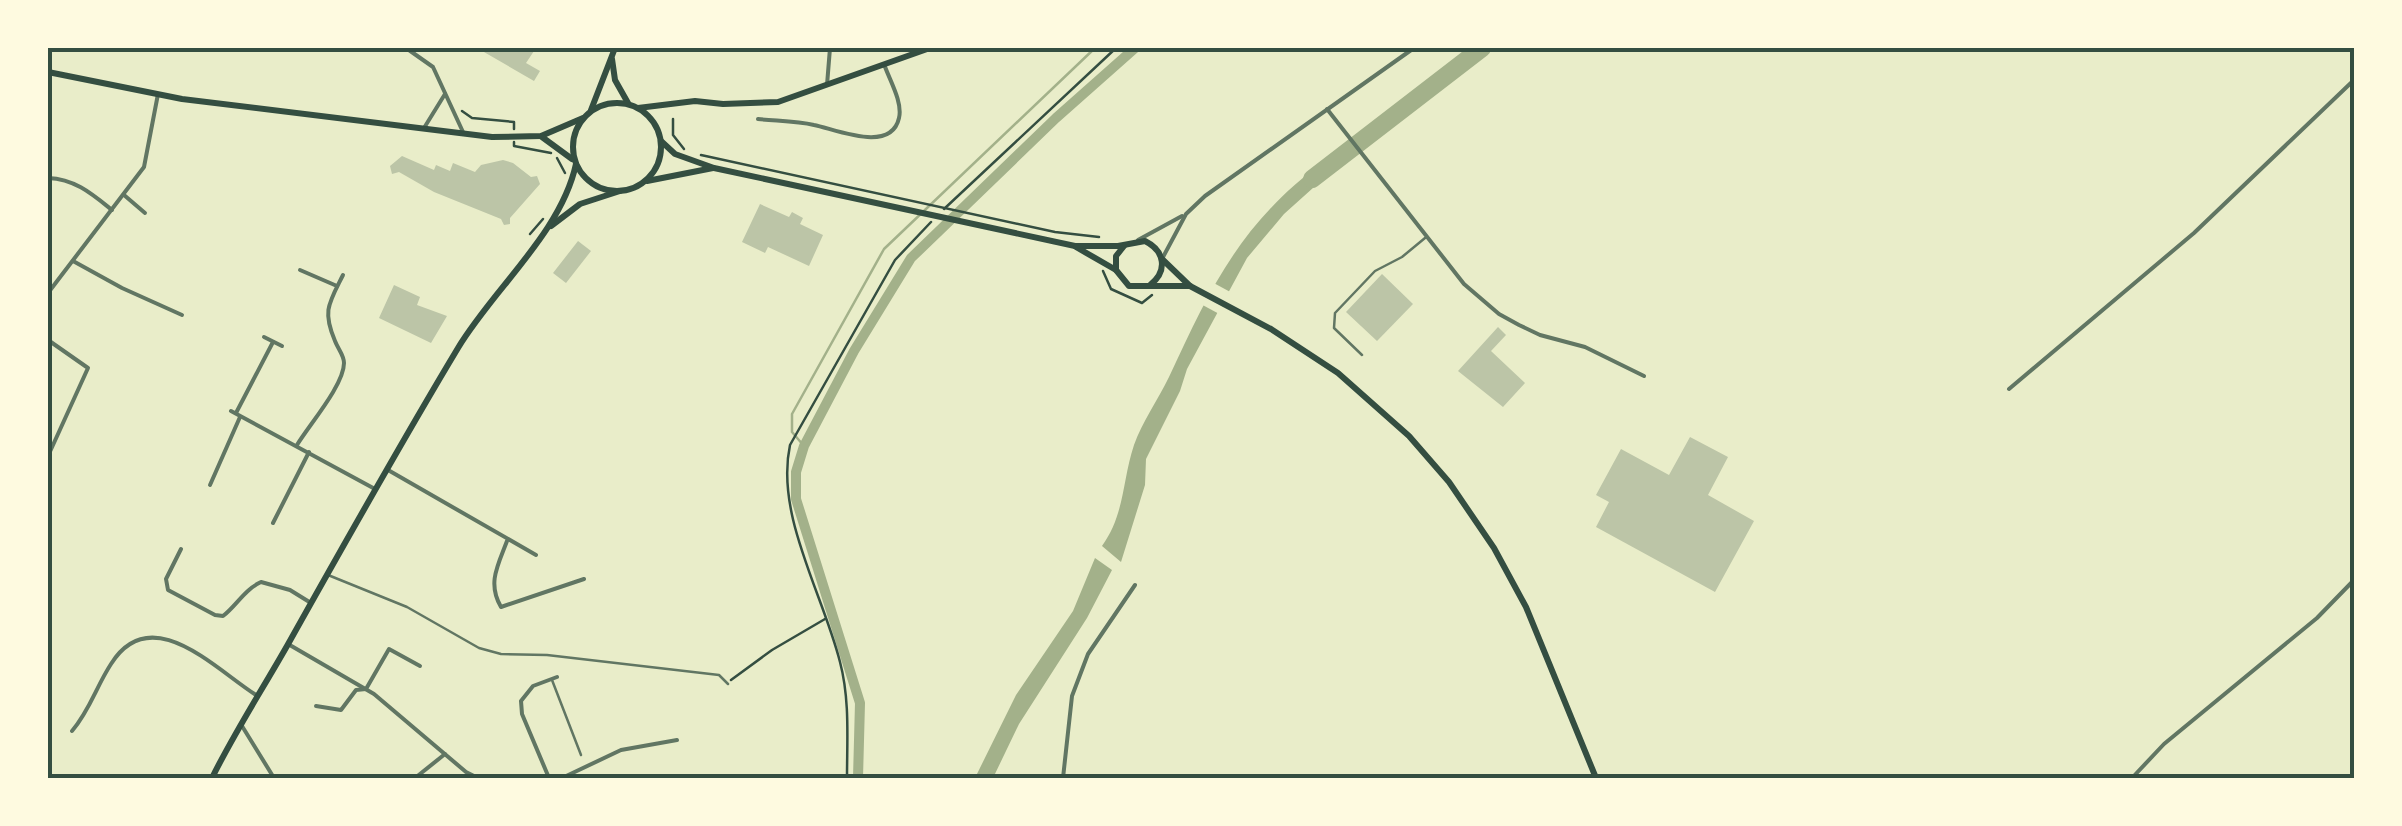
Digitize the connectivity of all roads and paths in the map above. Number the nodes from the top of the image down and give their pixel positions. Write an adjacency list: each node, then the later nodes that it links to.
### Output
1 (406, 48): 12 (street)
2 (614, 48): 6 (main road)
3 (830, 48): 10 (street)
4 (930, 48): 7 (main road)
5 (1414, 48): 17 (street)
6 (612, 58): 13 (main road); 18 (main road)
7 (884, 64): 10 (main road); 21 (street)
8 (48, 72): 11 (main road)
9 (2354, 80): 65 (street)
10 (827, 85): 14 (main road)
11 (158, 94): 24 (main road); 35 (street)
12 (445, 94): 24 (street); 25 (street)
13 (628, 104): 16 (main road); 18 (main road)
14 (668, 104): 16 (main road); 23 (main road)
15 (459, 108): 22 (path)
16 (638, 108): 23 (main road)
17 (1327, 109): 39 (street); 43 (street)
18 (590, 111): 19 (main road)
19 (583, 118): 26 (main road); 29 (main road)
20 (673, 119): 42 (path)
21 (758, 120)
22 (514, 122)
23 (655, 124): 27 (main road)
24 (423, 129): 25 (main road)
25 (464, 134): 26 (main road)
26 (541, 136): 29 (main road)
27 (660, 141): 30 (main road); 33 (main road)
28 (514, 146): 31 (path)
29 (575, 162): 34 (main road); 40 (main road)
30 (714, 168): 33 (main road); 46 (main road)
31 (566, 173)
32 (48, 178): 36 (street)
33 (642, 183): 34 (main road)
34 (620, 191): 40 (main road)
35 (124, 195): 36 (street); 38 (street)
36 (112, 210): 48 (street)
37 (549, 211): 41 (path)
38 (145, 213)
39 (1186, 214): 44 (street); 47 (street)
40 (546, 230): 71 (main road)
41 (530, 234)
42 (1100, 237)
43 (1426, 237): 63 (street); 64 (street)
44 (1138, 240): 45 (main road); 47 (main road)
45 (1125, 245): 46 (main road); 51 (main road)
46 (1074, 246): 51 (main road)
47 (1162, 260): 53 (main road); 55 (main road)
48 (73, 261): 56 (street); 58 (street)
49 (1092, 265): 57 (path)
50 (300, 270): 54 (street)
51 (1116, 270): 53 (main road)
52 (343, 275): 54 (street)
53 (1150, 285): 55 (main road)
54 (337, 286): 68 (street)
55 (1190, 286): 105 (main road)
56 (48, 293)
57 (1155, 294)
58 (182, 315)
59 (264, 337): 61 (street)
60 (48, 340): 70 (street)
61 (274, 342): 62 (street); 66 (street)
62 (282, 346)
63 (1362, 355)
64 (1644, 376)
65 (2009, 389)
66 (236, 414): 68 (street); 72 (street)
67 (801, 424): 83 (path)
68 (297, 446): 69 (street)
69 (309, 452): 73 (street); 74 (street)
70 (48, 456)
71 (387, 470): 73 (main road); 75 (street)
72 (210, 485)
73 (375, 489): 78 (main road)
74 (273, 523)
75 (507, 541): 77 (street); 79 (street)
76 (181, 549): 82 (street)
77 (536, 555)
78 (327, 574): 82 (main road); 88 (street)
79 (584, 579)
80 (2354, 580): 106 (street)
81 (1135, 585): 104 (street)
82 (311, 603): 84 (main road)
83 (826, 618): 87 (path); 103 (path)
84 (288, 644): 89 (street); 90 (main road)
85 (420, 666): 89 (street)
86 (554, 678): 96 (street); 101 (street)
87 (732, 678)
88 (728, 684)
89 (366, 689): 91 (street); 95 (street)
90 (258, 696): 92 (main road); 93 (street)
91 (316, 706)
92 (242, 726): 97 (main road); 98 (street)
93 (72, 731)
94 (677, 740): 102 (street)
95 (445, 754): 99 (street); 100 (street)
96 (581, 755)
97 (212, 778)
98 (274, 778)
99 (415, 778)
100 (478, 778)
101 (549, 778)
102 (562, 778)
103 (848, 778)
104 (1063, 778)
105 (1596, 778)
106 (2132, 778)

